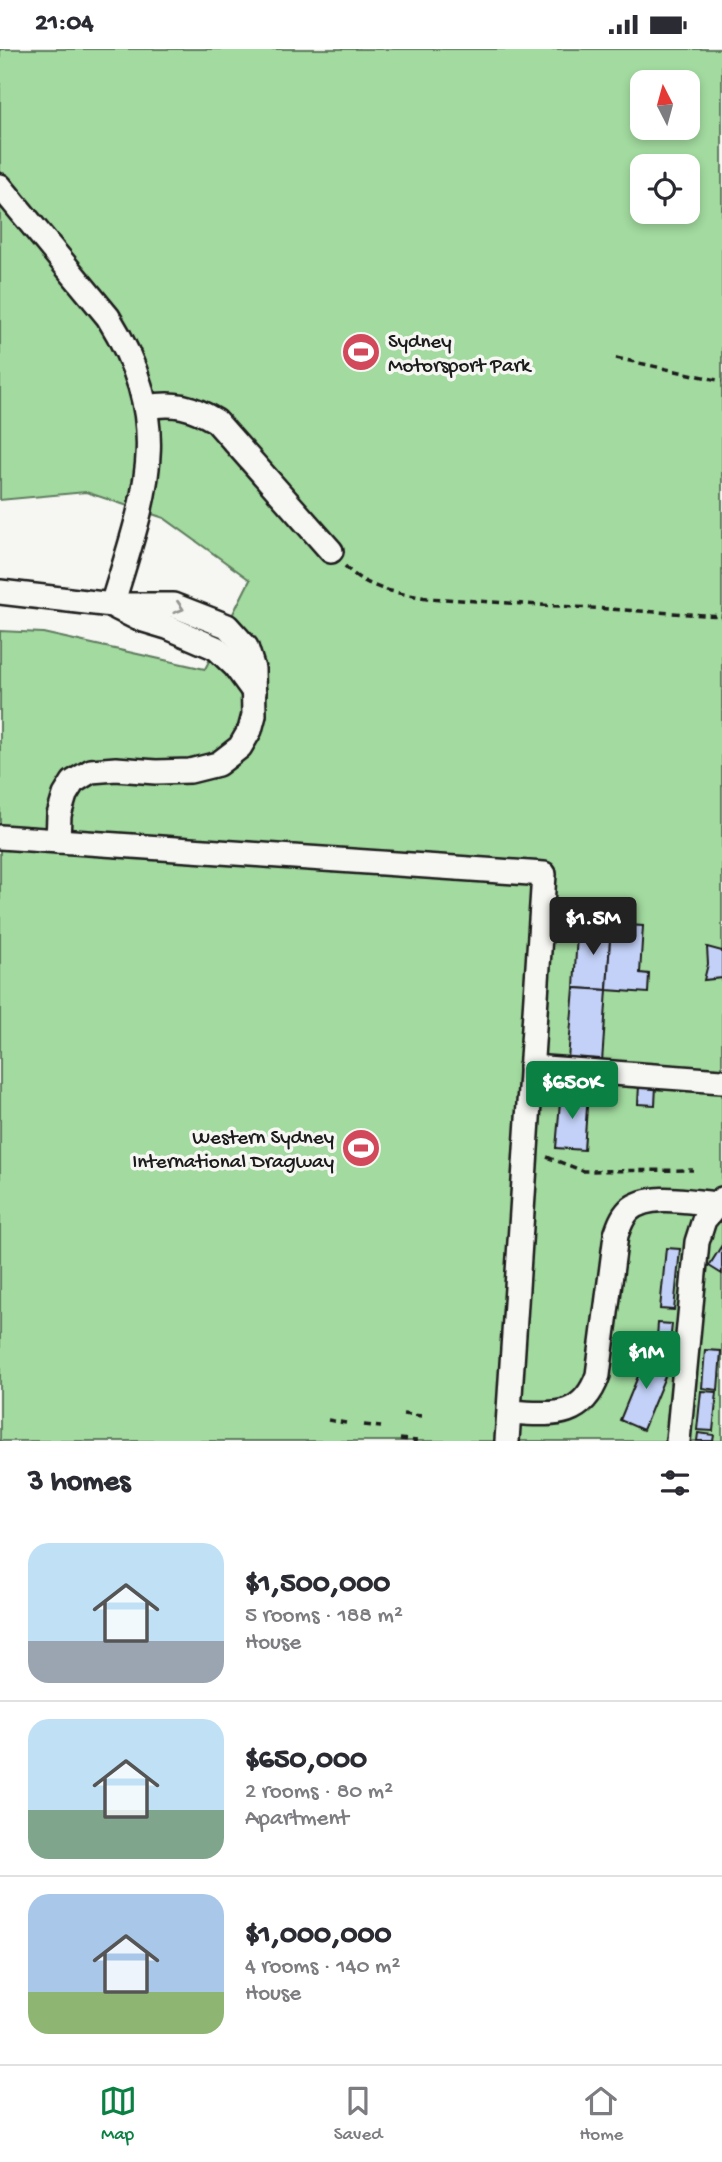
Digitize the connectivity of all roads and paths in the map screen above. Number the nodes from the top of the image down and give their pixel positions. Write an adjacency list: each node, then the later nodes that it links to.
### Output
1 (0, 186): 4 (street)
2 (616, 359): 3 (path)
3 (722, 381)
4 (146, 407): 5 (street); 7 (street)
5 (331, 551): 8 (path)
6 (0, 592): 7 (street)
7 (112, 605): 10 (street)
8 (722, 616)
9 (0, 837): 10 (street)
10 (58, 841): 11 (street)
11 (531, 1067): 12 (street); 16 (street)
12 (722, 1081)
13 (546, 1156): 14 (path)
14 (693, 1170)
15 (719, 1201): 16 (street); 26 (street)
16 (510, 1412): 25 (street)
17 (403, 1414): 18 (path)
18 (422, 1416)
19 (328, 1420): 20 (path)
20 (346, 1423)
21 (364, 1425): 22 (path)
22 (381, 1427)
23 (400, 1439): 24 (path)
24 (417, 1441)
25 (507, 1441)
26 (677, 1441)

